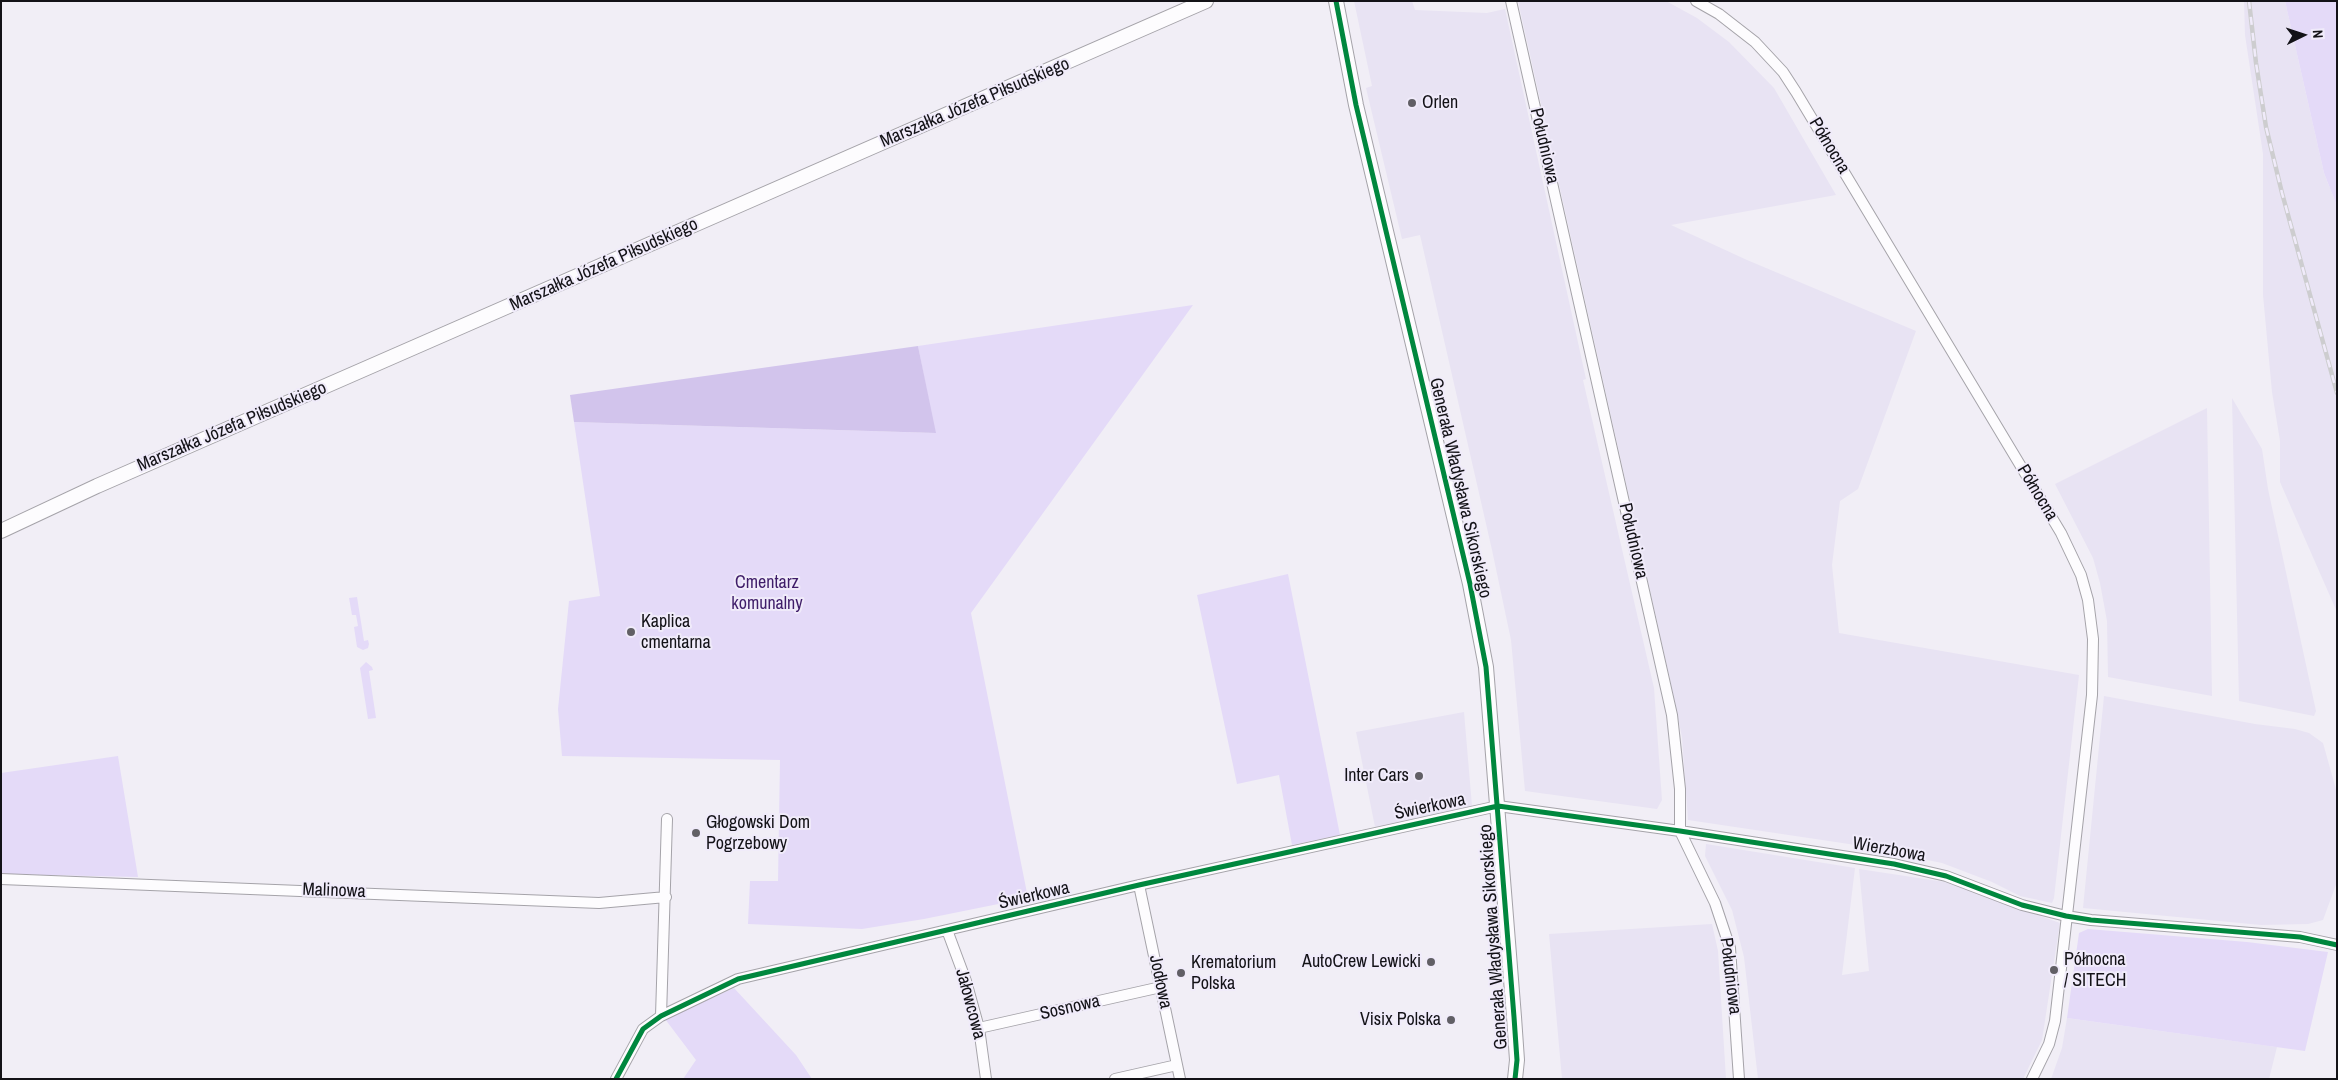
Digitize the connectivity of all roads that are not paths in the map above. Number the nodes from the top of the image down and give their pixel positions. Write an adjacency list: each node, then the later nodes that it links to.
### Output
1 (1206, 1): 5 (main road, Marszałka Józefa Piłsudskiego)
2 (1336, 1): 6 (main road, Generała Władysława Sikorskiego)
3 (1512, 1): 8 (street, Południowa)
4 (1696, 1): 12 (street, Północna)
5 (1, 531)
6 (1498, 806): 8 (street, Wierzbowa); 10 (street, Świerkowa); 23 (main road, Generała Władysława Sikorskiego)
7 (667, 819): 11 (street)
8 (1680, 831): 12 (street, Wierzbowa); 24 (street, Południowa)
9 (1, 879): 11 (street, Malinowa)
10 (1139, 885): 13 (street, Świerkowa); 15 (street, Jodłowa)
11 (666, 897): 16 (street)
12 (2066, 916): 14 (street, Wierzbowa); 25 (street, Północna)
13 (947, 930): 16 (street, Świerkowa); 17 (street, Jałowcowa)
14 (2333, 943)
15 (1161, 988): 17 (street, Sosnowa); 18 (street, Jodłowa)
16 (661, 1016): 19 (street, Świerkowa)
17 (979, 1028): 20 (street, Jałowcowa)
18 (1177, 1065): 21 (street); 22 (street, Jodłowa)
19 (616, 1079)
20 (986, 1079)
21 (1115, 1079)
22 (1180, 1079)
23 (1515, 1079)
24 (1739, 1079)
25 (2032, 1079)

